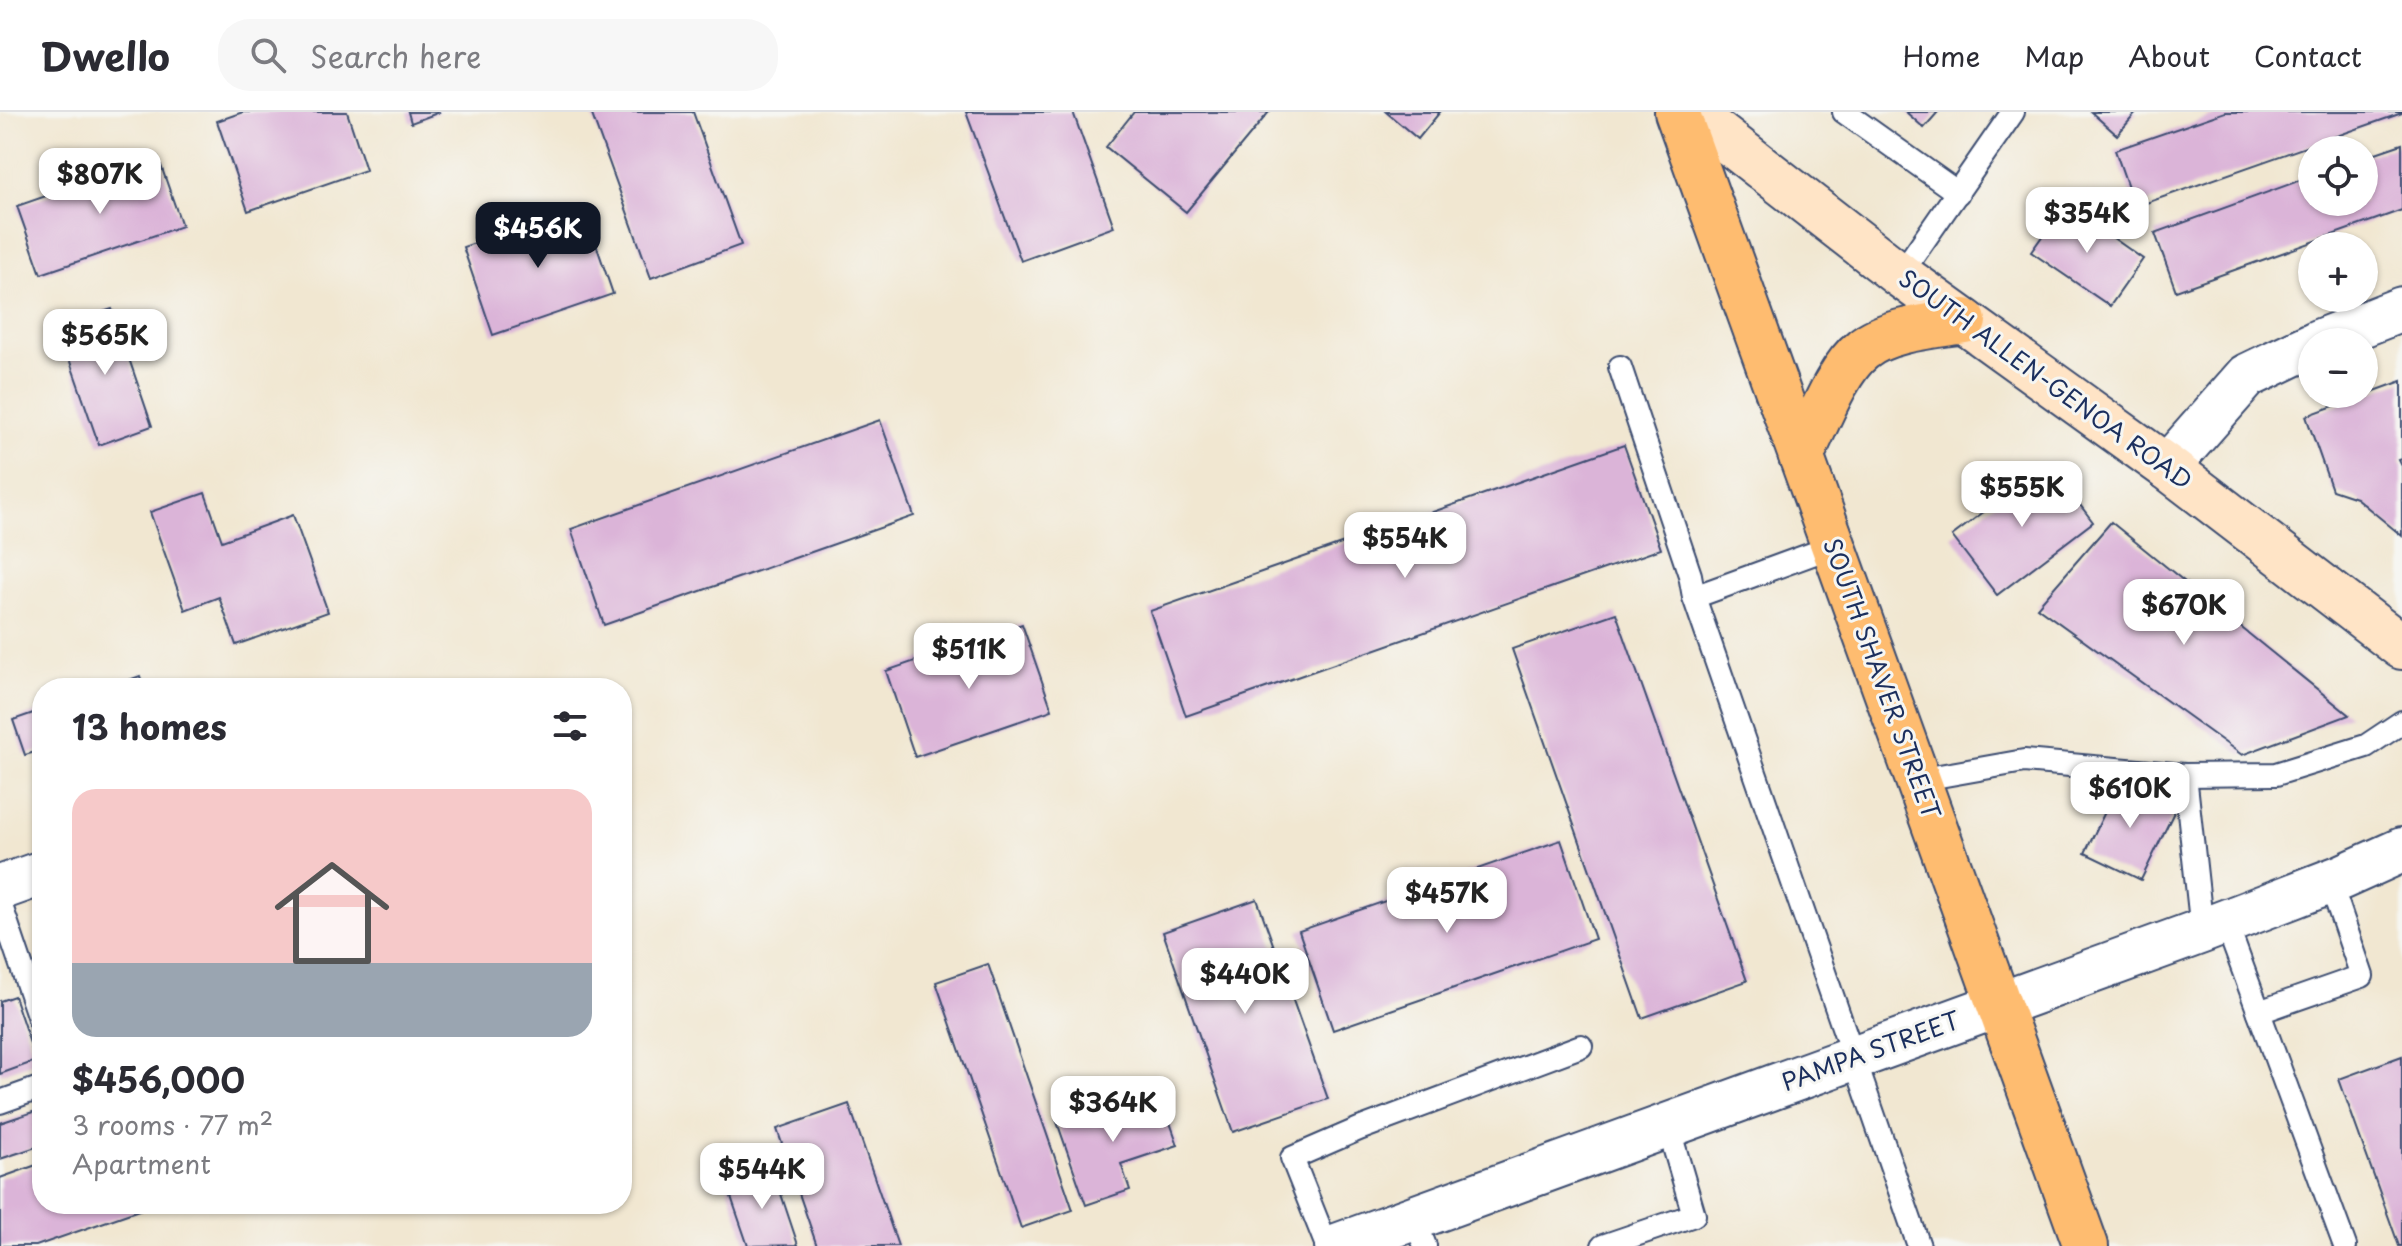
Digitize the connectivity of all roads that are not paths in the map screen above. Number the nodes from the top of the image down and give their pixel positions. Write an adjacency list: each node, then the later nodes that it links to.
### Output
1 (1677, 112): 12 (main road, SOUTH SHAVER STREET)
2 (1690, 112): 6 (main road, SOUTH ALLEN-GENOA ROAD)
3 (1844, 112): 5 (lane)
4 (2013, 112): 5 (lane)
5 (1958, 193): 6 (lane)
6 (1900, 275): 8 (main road, SOUTH ALLEN-GENOA ROAD)
7 (2402, 309): 9 (street)
8 (1964, 321): 12 (main road); 13 (main road, SOUTH ALLEN-GENOA ROAD)
9 (2354, 328)
10 (2298, 352): 13 (street)
11 (1620, 367): 15 (lane)
12 (1801, 456): 14 (main road, SOUTH SHAVER STREET)
13 (2167, 467): 16 (main road, SOUTH ALLEN-GENOA ROAD)
14 (1834, 546): 15 (lane); 19 (main road, SOUTH SHAVER STREET)
15 (1694, 597): 30 (lane)
16 (2402, 647)
17 (2402, 722): 18 (lane)
18 (2185, 775): 19 (lane); 25 (lane)
19 (1917, 780): 27 (main road, SOUTH SHAVER STREET)
20 (2402, 850): 22 (street, PAMPA STREET)
21 (32, 877): 23 (street)
22 (2330, 882): 25 (street, PAMPA STREET); 28 (lane)
23 (0, 888)
24 (0, 903): 26 (lane)
25 (2214, 927): 27 (street, PAMPA STREET); 28 (lane)
26 (32, 997)
27 (1998, 1006): 30 (street, PAMPA STREET); 39 (main road, SOUTH SHAVER STREET)
28 (2259, 1012): 40 (lane)
29 (1581, 1046): 35 (lane)
30 (1852, 1060): 33 (street, PAMPA STREET); 38 (lane)
31 (32, 1091): 32 (lane)
32 (0, 1102)
33 (1668, 1126): 34 (street, PAMPA STREET); 37 (lane)
34 (1419, 1232): 36 (street, PAMPA STREET)
35 (1327, 1246)
36 (1337, 1246)
37 (1603, 1246)
38 (1919, 1246)
39 (2086, 1246)
40 (2345, 1246)

